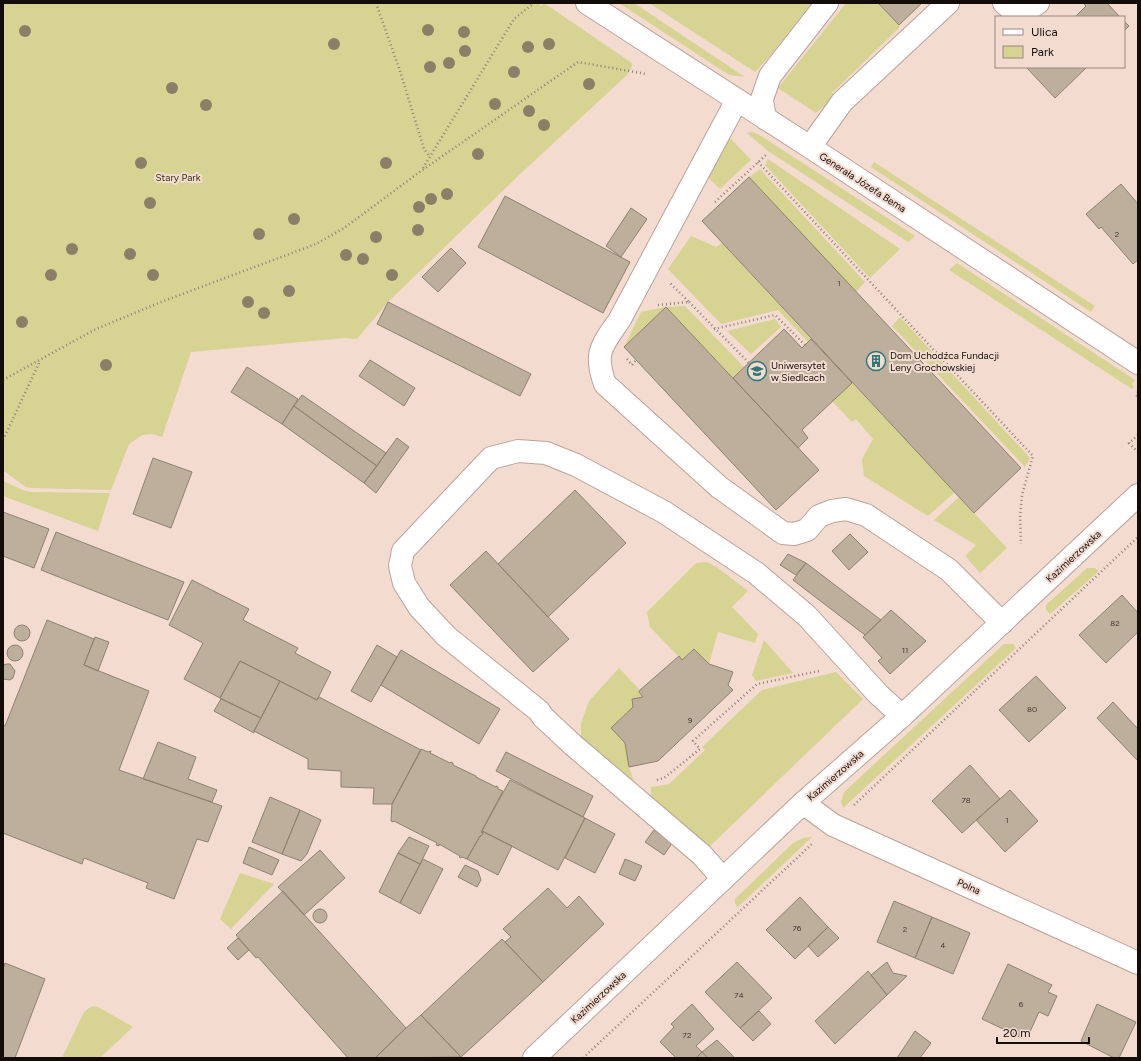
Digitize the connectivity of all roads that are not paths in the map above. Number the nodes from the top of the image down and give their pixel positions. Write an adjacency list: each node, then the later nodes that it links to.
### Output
1 (588, 3): 6 (street, Generała Józefa Bema)
2 (827, 3): 7 (street)
3 (948, 3): 8 (street)
4 (1004, 3): 5 (street)
5 (1038, 3)
6 (737, 100): 7 (street, Generała Józefa Bema); 11 (street)
7 (766, 119): 8 (street, Generała Józefa Bema)
8 (810, 147): 9 (street, Generała Józefa Bema)
9 (1138, 363)
10 (1138, 495): 11 (street, Kazimierzowska)
11 (1002, 623): 12 (street, Kazimierzowska)
12 (902, 716): 13 (street, Kazimierzowska); 14 (street)
13 (803, 803): 14 (street, Kazimierzowska); 15 (street, Polna)
14 (723, 878): 16 (street, Kazimierzowska)
15 (1138, 963)
16 (534, 1058)

